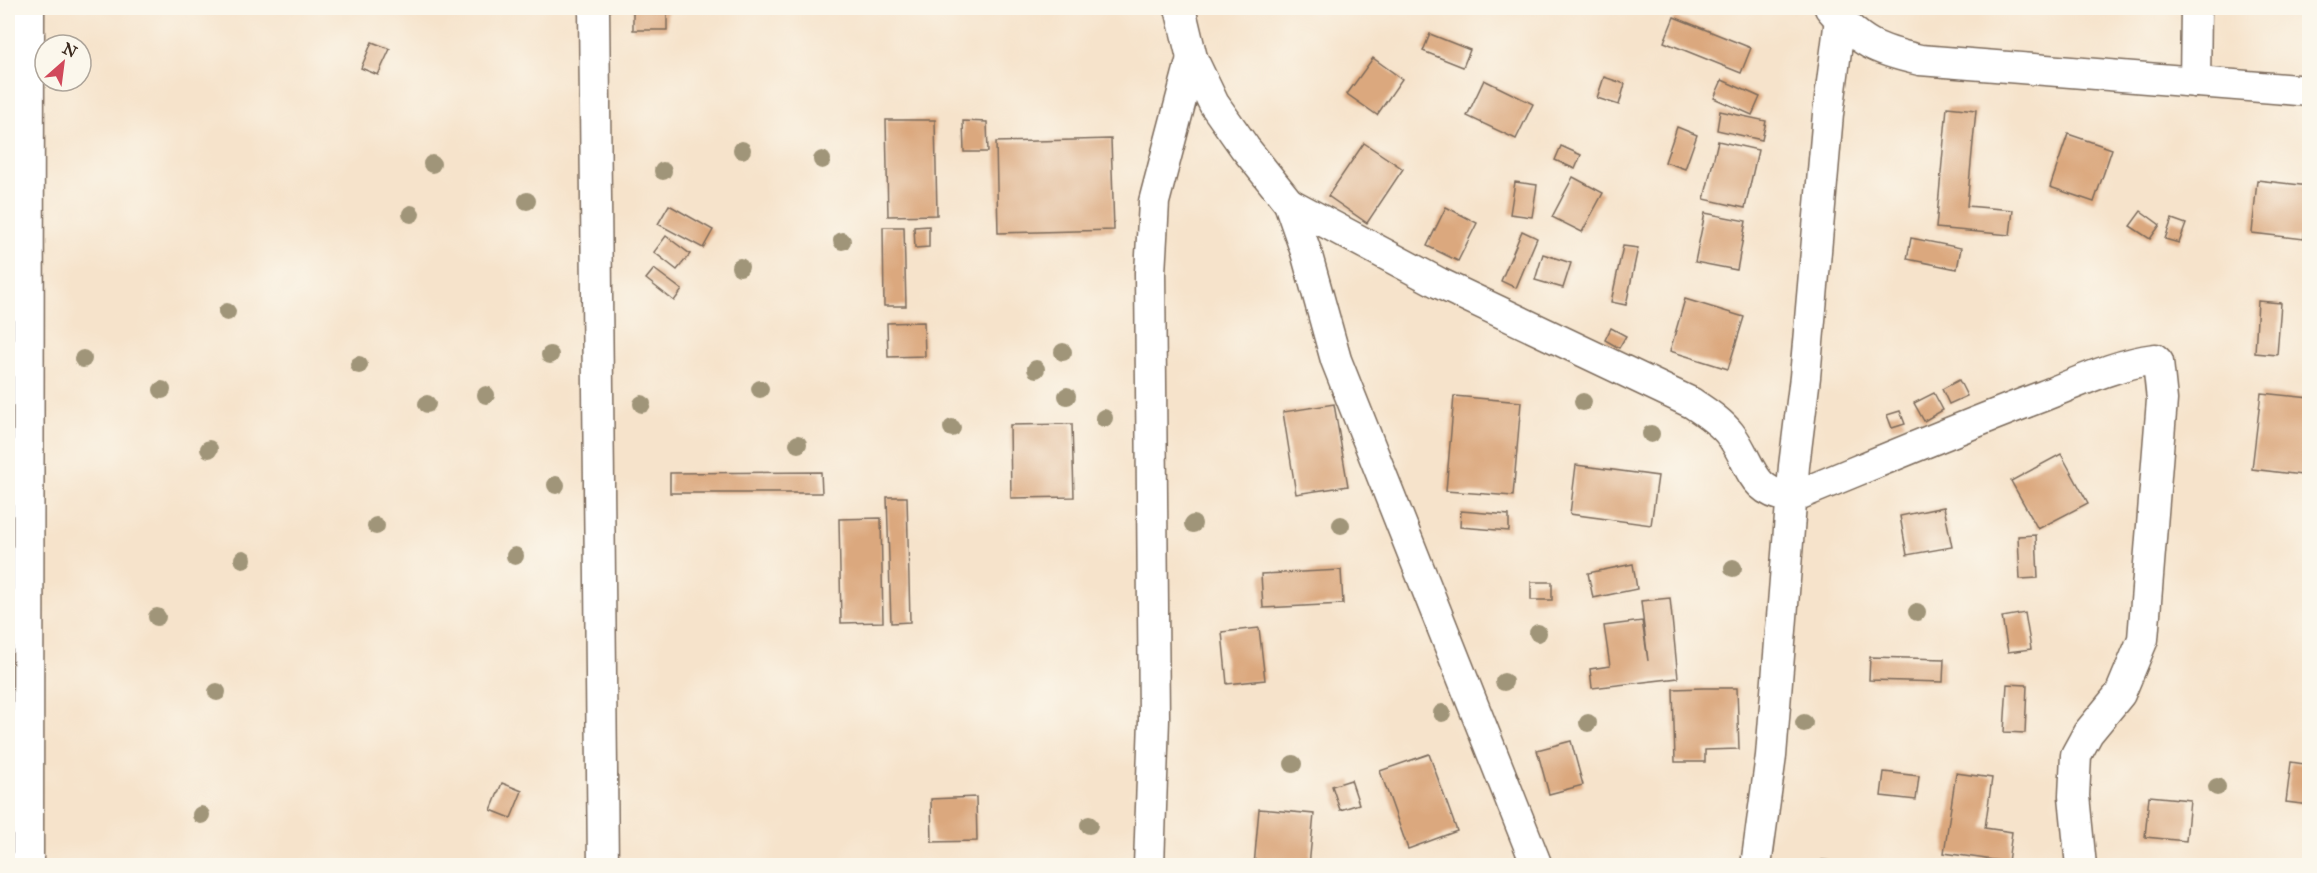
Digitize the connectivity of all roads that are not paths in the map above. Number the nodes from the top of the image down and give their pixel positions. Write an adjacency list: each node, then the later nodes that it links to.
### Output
1 (29, 8): 11 (street)
2 (594, 8): 12 (street)
3 (1180, 8): 6 (street)
4 (2196, 8): 7 (street)
5 (1835, 13): 7 (street); 10 (street)
6 (1192, 58): 9 (street); 13 (street)
7 (2195, 82): 8 (street)
8 (2310, 92)
9 (1289, 203): 10 (street); 14 (street)
10 (1793, 497): 15 (street); 16 (street)
11 (28, 866)
12 (603, 866)
13 (1149, 866)
14 (1538, 866)
15 (1756, 866)
16 (2081, 866)

